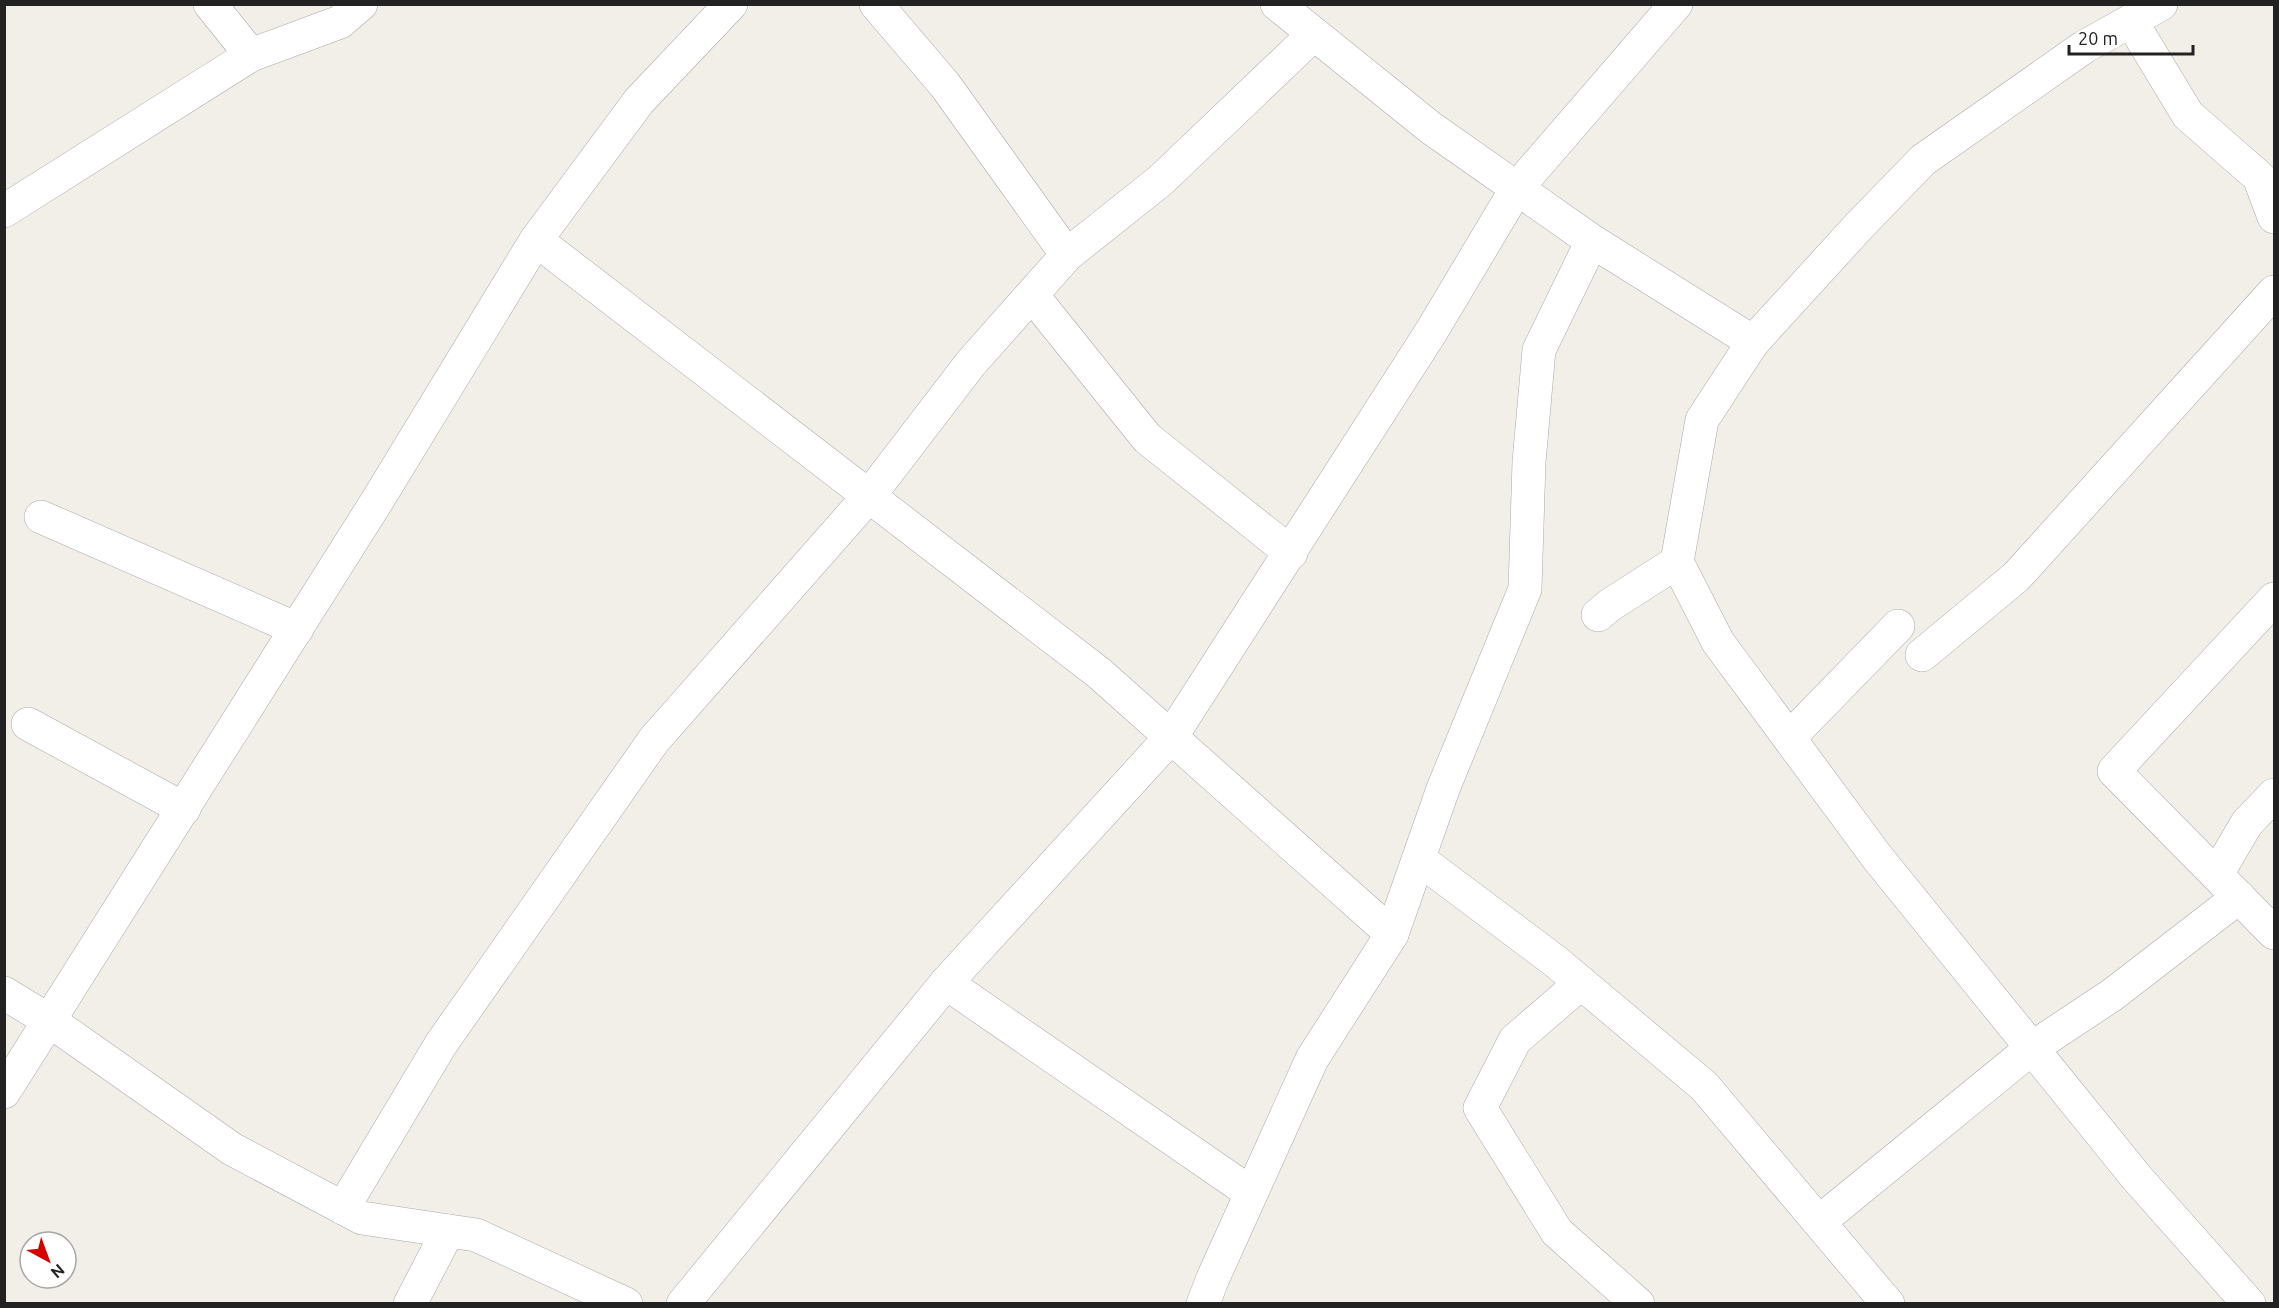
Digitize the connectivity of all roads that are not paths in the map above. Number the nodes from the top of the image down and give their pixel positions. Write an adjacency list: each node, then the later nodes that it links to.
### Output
1 (210, 4): 10 (street)
2 (361, 4): 10 (street)
3 (731, 4): 14 (street)
4 (876, 4): 16 (street)
5 (1277, 4): 9 (street)
6 (1676, 4): 11 (street)
7 (2161, 4): 8 (street)
8 (2131, 21): 13 (street); 19 (street)
9 (1314, 34): 11 (street); 16 (street)
10 (251, 55): 12 (street)
11 (1517, 188): 15 (street); 22 (street)
12 (4, 211)
13 (2274, 217)
14 (536, 240): 20 (street); 27 (street)
15 (1592, 241): 19 (street); 34 (street)
16 (1067, 255): 18 (street)
17 (2274, 292): 28 (street)
18 (1032, 295): 20 (street); 22 (street)
19 (1754, 342): 23 (street)
20 (869, 496): 30 (street); 45 (street)
21 (41, 517): 27 (street)
22 (1291, 553): 30 (street)
23 (1677, 562): 25 (street); 31 (street)
24 (2274, 599): 35 (street)
25 (1598, 615)
26 (1898, 626): 31 (street)
27 (297, 629): 33 (street)
28 (1922, 654)
29 (28, 724): 33 (street)
30 (1171, 737): 37 (street); 38 (street)
31 (1789, 738): 42 (street)
32 (2274, 795): 35 (street)
33 (184, 809): 41 (street)
34 (1419, 860): 37 (street); 39 (street)
35 (2228, 886): 36 (street); 42 (street)
36 (2274, 933)
37 (1392, 934): 44 (street)
38 (946, 983): 44 (street); 50 (street)
39 (1581, 983): 46 (street); 52 (street)
40 (4, 993): 41 (street)
41 (50, 1022): 43 (street); 45 (street)
42 (2032, 1048): 46 (street); 54 (street)
43 (4, 1092)
44 (1251, 1193): 51 (street)
45 (343, 1208): 47 (street)
46 (1819, 1222): 53 (street)
47 (448, 1231): 48 (street); 49 (street)
48 (410, 1304)
49 (626, 1304)
50 (683, 1304)
51 (1203, 1304)
52 (1638, 1304)
53 (1888, 1304)
54 (2249, 1304)

